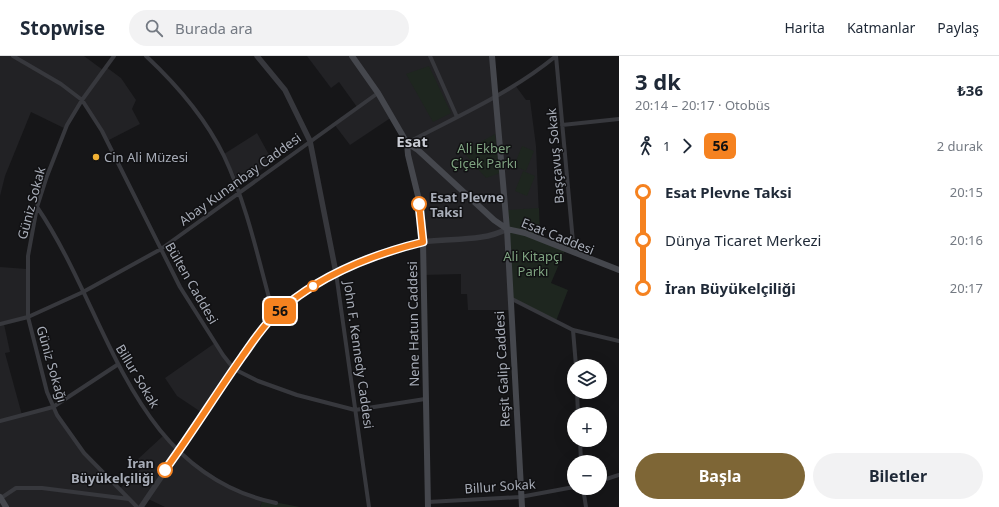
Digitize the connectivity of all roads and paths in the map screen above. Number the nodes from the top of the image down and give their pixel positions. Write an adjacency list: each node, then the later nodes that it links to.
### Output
1 (13, 56): 11 (street, Bülten Caddesi)
2 (114, 56): 11 (street, Güniz Sokak)
3 (146, 56): 17 (street)
4 (257, 56): 15 (street, John F. Kennedy Caddesi)
5 (352, 56): 9 (main road, Esat Caddesi)
6 (430, 56): 12 (street)
7 (492, 56): 10 (main road, Reşit Galip Caddesi)
8 (556, 56): 10 (street); 14 (street, Başçavuş Sokak)
9 (378, 92): 15 (street, Abay Kunanbay Caddesi); 16 (main road, Esat Caddesi)
10 (496, 97): 12 (street); 19 (main road, Reşit Galip Caddesi)
11 (82, 100): 18 (street, Güniz Sokak); 21 (street, Bülten Caddesi)
12 (457, 117): 16 (street)
13 (619, 120): 14 (street)
14 (562, 125): 22 (street, Başçavuş Sokak)
15 (310, 141): 17 (street, Abay Kunanbay Caddesi); 24 (street, John F. Kennedy Caddesi)
16 (407, 143): 19 (main road, Esat Caddesi); 20 (main road, Nene Hatun Caddesi)
17 (239, 192): 21 (street, Abay Kunanbay Caddesi); 27 (street)
18 (37, 207): 25 (street, Billur Sokak); 28 (street, Güniz Sokak)
19 (507, 229): 20 (street); 22 (main road, Esat Caddesi); 26 (main road, Reşit Galip Caddesi)
20 (423, 242): 24 (street); 35 (main road, Nene Hatun Caddesi)
21 (161, 249): 25 (street, Abay Kunanbay Caddesi); 34 (street, Bülten Caddesi)
22 (574, 254): 23 (main road, Esat Caddesi)
23 (619, 270)
24 (336, 273): 27 (street); 37 (street, John F. Kennedy Caddesi)
25 (83, 292): 28 (street, Abay Kunanbay Caddesi); 33 (street, Billur Sokak)
26 (510, 298): 30 (street); 44 (main road, Reşit Galip Caddesi)
27 (274, 316): 34 (street)
28 (28, 317): 29 (street, Abay Kunanbay Caddesi); 36 (street, Güniz Sokağı)
29 (0, 324)
30 (574, 330): 31 (street); 32 (street)
31 (619, 341)
32 (576, 359)
33 (117, 365): 36 (street); 39 (street, Billur Sokak)
34 (234, 369): 37 (street, Bülten Caddesi); 39 (street)
35 (425, 399): 37 (street, Bülten Caddesi); 48 (main road, Nene Hatun Caddesi)
36 (53, 406): 38 (street); 45 (street, Güniz Sokağı)
37 (355, 410): 51 (street, John F. Kennedy Caddesi)
38 (0, 421)
39 (179, 452): 47 (street, Billur Sokak); 50 (street)
40 (619, 475): 41 (street)
41 (607, 479)
42 (567, 488): 44 (street, Billur Sokak)
43 (584, 495): 53 (street)
44 (520, 497): 48 (street, Billur Sokak); 52 (main road, Reşit Galip Caddesi)
45 (129, 499): 46 (street); 49 (street, Güniz Sokağı)
46 (2, 502)
47 (276, 503)
48 (428, 505)
49 (136, 507)
50 (141, 507)
51 (369, 507)
52 (522, 507)
53 (586, 507)

